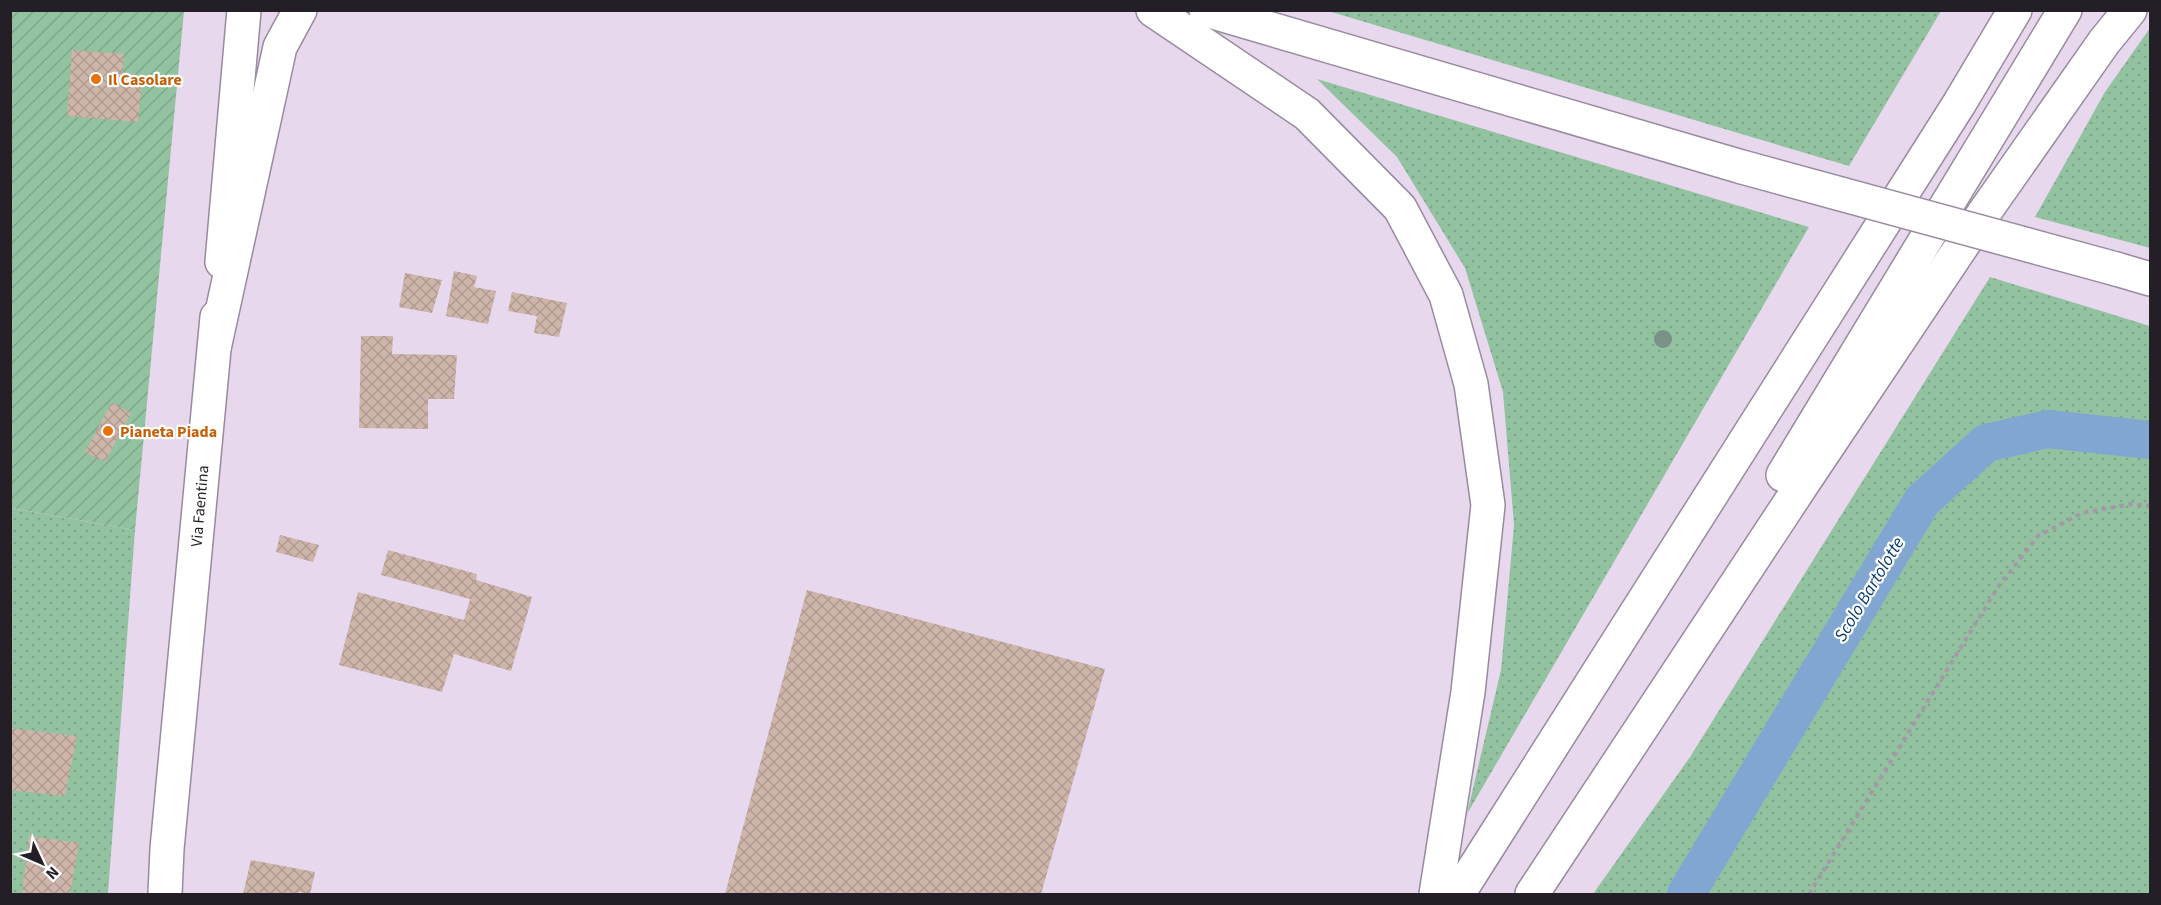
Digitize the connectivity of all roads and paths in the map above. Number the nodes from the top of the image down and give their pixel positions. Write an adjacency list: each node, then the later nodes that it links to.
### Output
1 (244, 10): 9 (main road, Via Faentina)
2 (300, 10): 9 (main road)
3 (1153, 10): 12 (main road)
4 (1206, 10): 8 (main road, bridge)
5 (2015, 10): 13 (main road)
6 (2065, 10): 14 (main road)
7 (2130, 10): 14 (main road)
8 (2151, 279)
9 (215, 344): 11 (main road, Via Faentina)
10 (2151, 506): 15 (path)
11 (165, 894)
12 (1436, 894)
13 (1458, 894)
14 (1530, 894)
15 (1809, 894)

